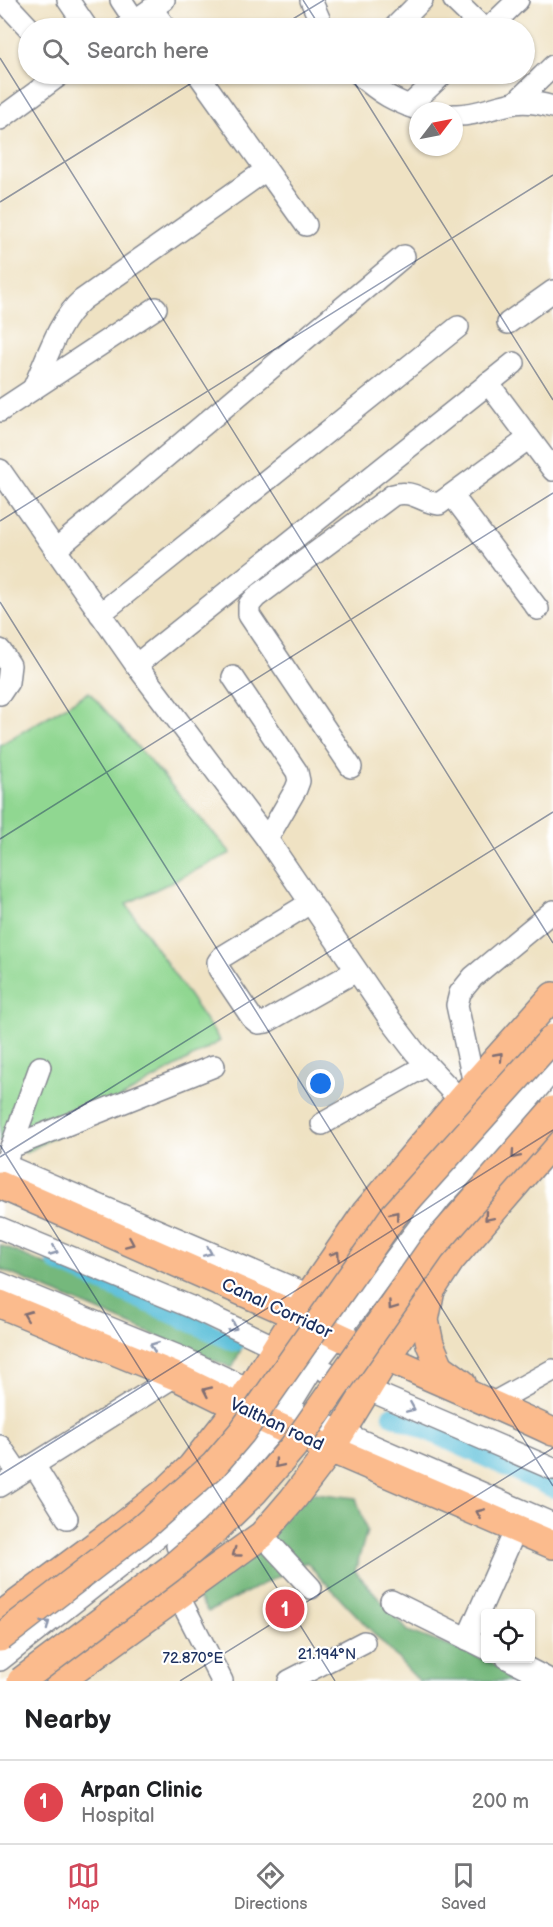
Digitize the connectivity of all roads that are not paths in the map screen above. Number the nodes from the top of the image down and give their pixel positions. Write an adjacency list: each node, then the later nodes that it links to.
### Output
1 (3, 0): 9 (street)
2 (68, 0): 10 (street)
3 (121, 0): 8 (street)
4 (422, 0): 12 (street)
5 (454, 0): 13 (street)
6 (518, 0): 14 (street)
7 (312, 1): 11 (street)
8 (144, 15)
9 (20, 18)
10 (80, 18)
11 (319, 18)
12 (404, 18)
13 (473, 18)
14 (499, 18)
15 (553, 66): 21 (street)
16 (47, 84): 27 (street)
17 (205, 84): 28 (street)
18 (370, 84): 24 (street)
19 (435, 84): 22 (street)
20 (534, 84): 23 (street)
21 (535, 84)
22 (421, 102)
23 (516, 102): 25 (street); 26 (street)
24 (409, 107)
25 (553, 107)
26 (463, 114)
27 (0, 119)
28 (266, 170): 29 (street); 37 (street)
29 (306, 225)
30 (404, 256): 42 (street)
31 (553, 291): 33 (street)
32 (156, 308): 37 (street)
33 (508, 323)
34 (458, 327): 44 (street)
35 (514, 363): 36 (street)
36 (488, 383): 38 (street); 46 (street)
37 (12, 398)
38 (529, 438): 40 (street); 41 (street)
39 (0, 470): 42 (street)
40 (553, 470)
41 (452, 495): 43 (street); 49 (street)
42 (55, 550): 44 (street)
43 (538, 609)
44 (100, 614): 46 (street)
45 (0, 650): 48 (street)
46 (136, 665): 50 (street)
47 (233, 677): 50 (street)
48 (0, 694)
49 (351, 767)
50 (267, 839): 51 (street)
51 (310, 903): 53 (street); 53 (street)
52 (553, 911): 60 (street)
53 (356, 971): 56 (street)
54 (553, 996): 60 (main road, one-way to 54)
55 (553, 1038): 96 (main road, one-way to 55, bridge)
56 (427, 1065): 60 (street); 62 (street)
57 (214, 1066): 64 (street)
58 (39, 1067): 64 (street)
59 (553, 1070): 70 (street)
60 (467, 1092): 69 (main road, one-way to 60)
61 (553, 1110): 103 (main road, one-way to 103, bridge)
62 (322, 1124)
63 (553, 1141): 67 (main road, one-way to 67)
64 (4, 1165): 69 (main road, Canal Corridor, one-way to 69)
65 (0, 1228): 71 (street, one-way to 71)
66 (0, 1283): 77 (street, one-way to 66)
67 (431, 1291): 72 (main road); 78 (main road)
68 (0, 1304): 75 (main road, Valthan road, one-way to 68)
69 (303, 1306): 70 (main road, Canal Corridor); 71 (main road)
70 (337, 1336): 72 (main road, Canal Corridor); 73 (street)
71 (277, 1347): 73 (street); 77 (main road)
72 (387, 1357): 76 (main road); 78 (main road, Canal Corridor)
73 (314, 1366): 76 (street); 79 (street)
74 (553, 1370): 78 (street)
75 (175, 1376): 77 (main road, Valthan road, one-way to 75); 83 (street)
76 (368, 1389): 81 (main road); 84 (street, one-way to 84)
77 (244, 1398): 79 (main road, Valthan road); 95 (main road)
78 (493, 1403): 80 (main road, Canal Corridor)
79 (282, 1417): 81 (main road, Valthan road); 86 (street)
80 (553, 1432)
81 (336, 1441): 88 (street); 89 (main road, Valthan road, one-way to 81); 90 (main road)
82 (0, 1446): 83 (street)
83 (26, 1469): 85 (street); 87 (street)
84 (553, 1469)
85 (0, 1486)
86 (212, 1501): 99 (street, one-way to 86); 102 (street)
87 (67, 1518)
88 (553, 1524)
89 (516, 1529): 91 (main road, Valthan road); 98 (street)
90 (262, 1535): 92 (street); 93 (main road, one-way to 93)
91 (553, 1545)
92 (311, 1588)
93 (178, 1595): 104 (main road); 105 (street)
94 (391, 1601): 98 (street)
95 (4, 1606)
96 (0, 1638)
97 (364, 1642): 106 (street)
98 (476, 1643)
99 (0, 1660)
100 (515, 1663): 101 (street)
101 (546, 1678)
102 (4, 1681)
103 (21, 1681)
104 (60, 1681)
105 (222, 1681)
106 (289, 1681)

